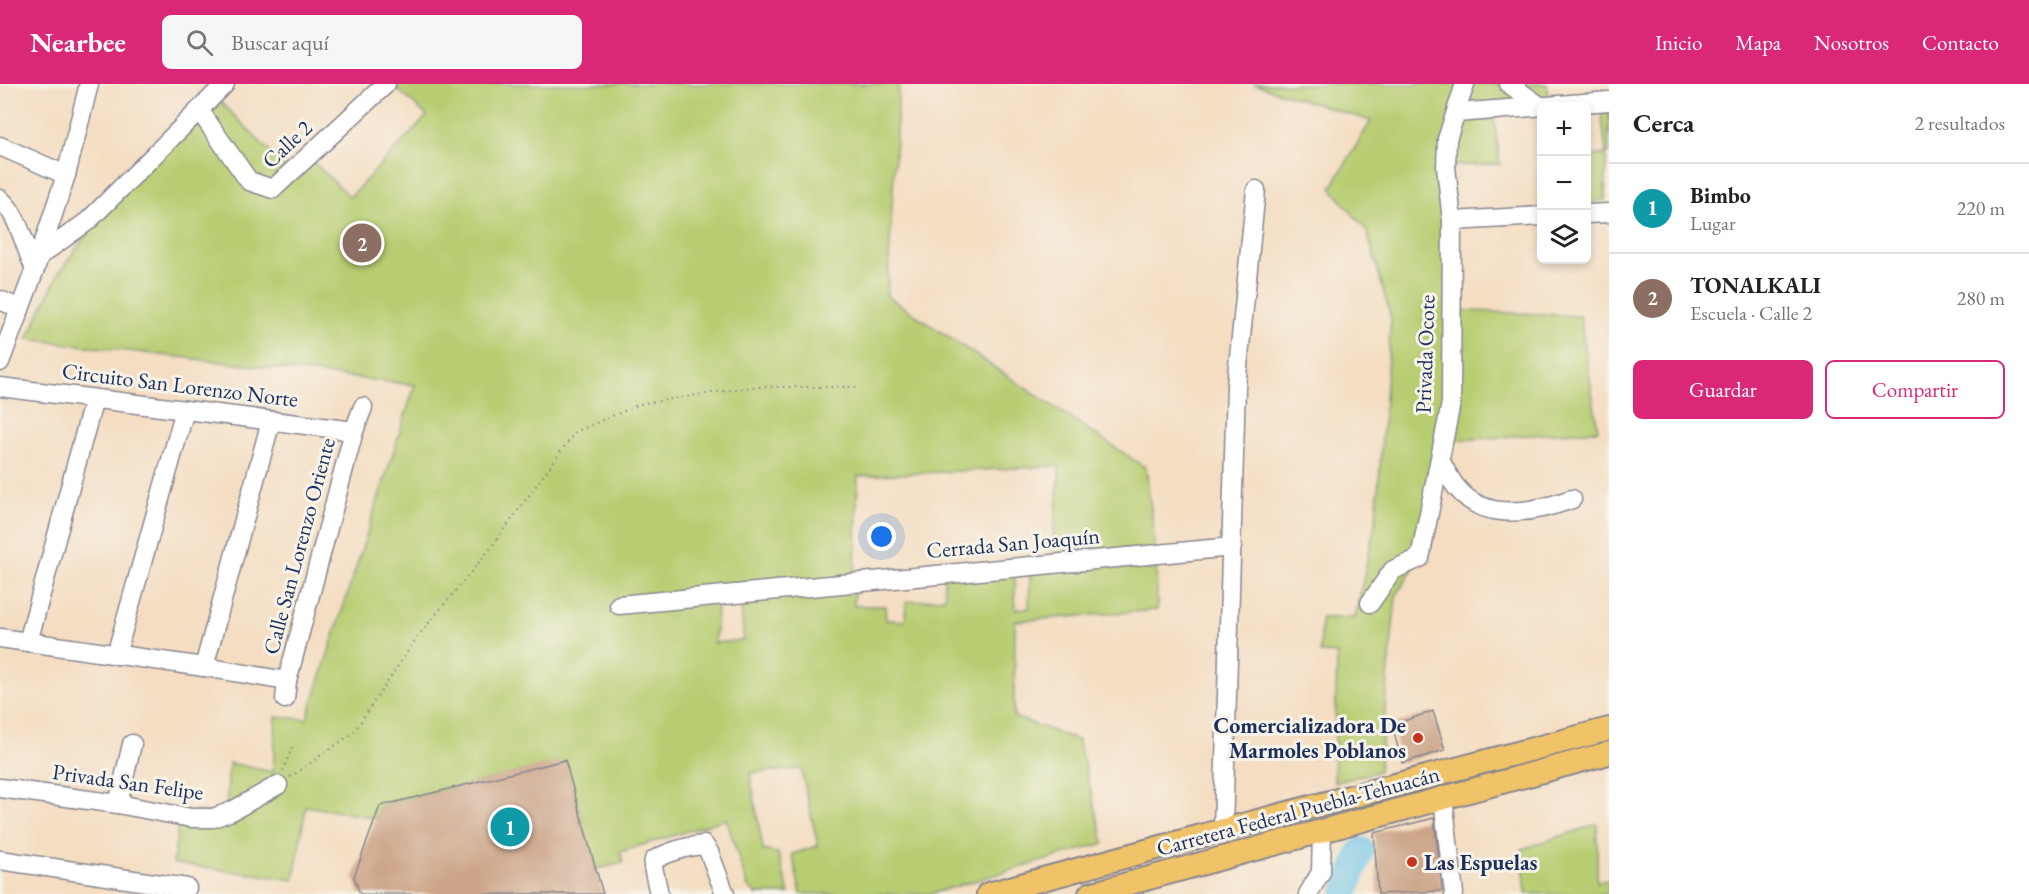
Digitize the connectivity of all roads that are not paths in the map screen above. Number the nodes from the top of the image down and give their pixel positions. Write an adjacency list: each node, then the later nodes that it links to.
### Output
1 (89, 84): 13 (street)
2 (225, 84): 10 (street)
3 (386, 84): 10 (street, Calle 2)
4 (1466, 84): 11 (street, Privada Ocote)
5 (1509, 84): 8 (street)
6 (1609, 101): 7 (street)
7 (1591, 102)
8 (1537, 104)
9 (1537, 106): 11 (street)
10 (200, 110): 20 (street)
11 (1455, 113): 19 (street, Privada Ocote)
12 (0, 146): 13 (street)
13 (66, 174): 20 (street)
14 (1256, 190): 32 (street)
15 (0, 200): 20 (street)
16 (1609, 213): 17 (street)
17 (1591, 214)
18 (1537, 216): 19 (street)
19 (1452, 221): 30 (street, Privada Ocote)
20 (37, 262): 22 (street)
21 (0, 300): 22 (street)
22 (20, 309): 23 (street)
23 (0, 362)
24 (0, 387): 25 (street, Circuito San Lorenzo Norte)
25 (94, 399): 27 (street, Circuito San Lorenzo Norte); 36 (street)
26 (363, 407): 29 (street, Calle San Lorenzo Oriente)
27 (185, 410): 28 (street, Circuito San Lorenzo Norte); 37 (street)
28 (271, 421): 29 (street, Circuito San Lorenzo Norte); 38 (street)
29 (354, 431): 38 (street, Calle San Lorenzo Oriente)
30 (1440, 460): 31 (street); 33 (street, Privada Ocote)
31 (1572, 499)
32 (1232, 547): 34 (street, Cerrada San Joaquín); 46 (street)
33 (1370, 603)
34 (619, 605)
35 (0, 638): 36 (street)
36 (28, 642): 37 (street)
37 (116, 655): 38 (street)
38 (204, 666)
39 (1609, 729): 46 (main road, Carretera Federal Puebla-Tehuacán)
40 (132, 744): 45 (street)
41 (1609, 753): 44 (main road, Carretera Federal Puebla-Tehuacán)
42 (278, 785): 45 (street, Privada San Felipe)
43 (0, 788): 45 (street, Privada San Felipe)
44 (1443, 798): 47 (main road, Carretera Federal Puebla-Tehuacán); 56 (street)
45 (118, 804)
46 (1223, 830): 53 (main road, Carretera Federal Puebla-Tehuacán)
47 (1322, 831): 54 (main road, Carretera Federal Puebla-Tehuacán); 55 (street)
48 (0, 860): 50 (street)
49 (187, 888): 50 (street)
50 (153, 889)
51 (658, 894): 52 (street)
52 (725, 894)
53 (988, 894)
54 (1090, 894)
55 (1308, 894)
56 (1454, 894)

